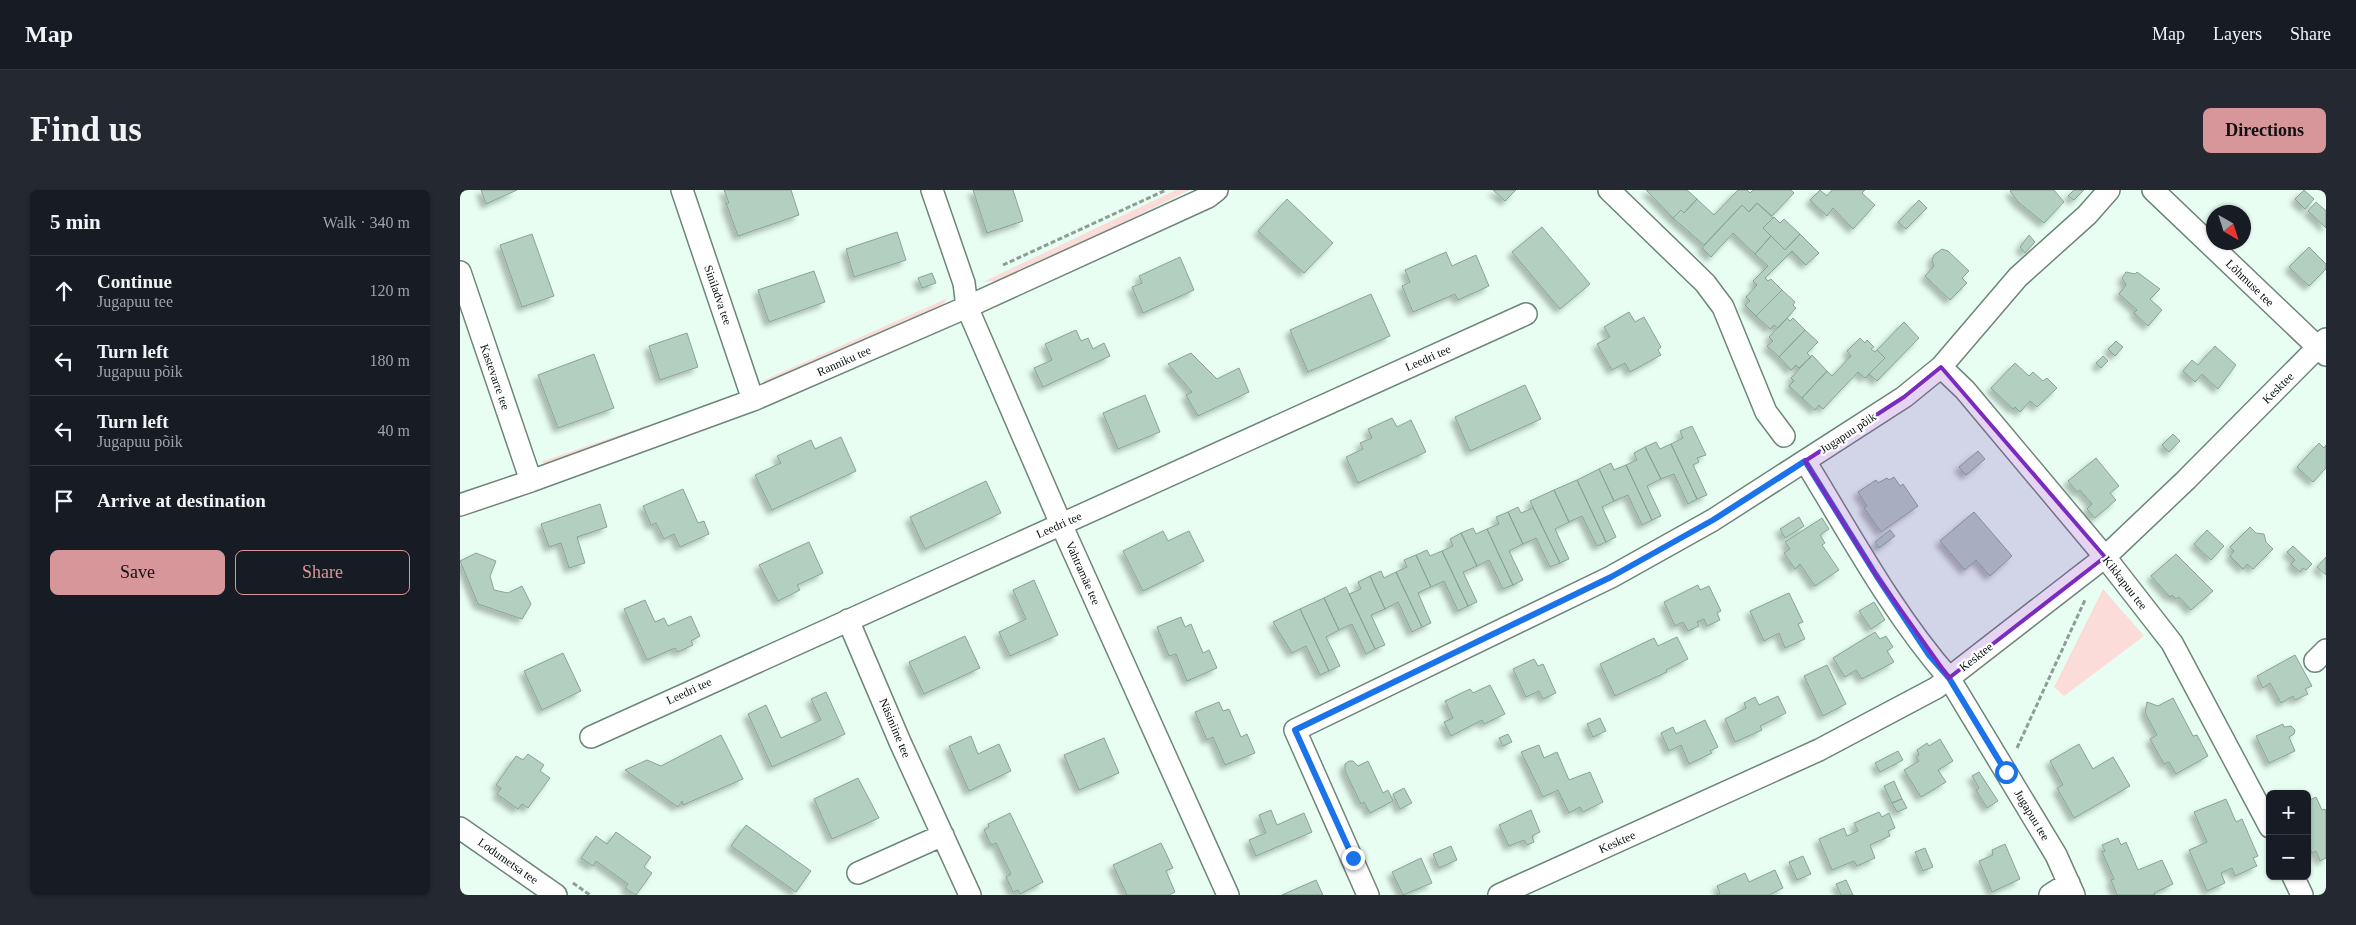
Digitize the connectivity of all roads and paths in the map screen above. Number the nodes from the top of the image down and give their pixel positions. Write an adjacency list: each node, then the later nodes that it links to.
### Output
1 (682, 190): 14 (street, Siniladva tee)
2 (932, 190): 10 (street, Vahtramäe tee)
3 (1166, 190): 8 (path)
4 (1217, 190): 10 (street, Ranniku tee)
5 (1609, 190): 15 (street)
6 (2109, 190): 13 (street, Jugapuu põik)
7 (2153, 190): 12 (street, Lõhmuse tee)
8 (999, 267)
9 (460, 272): 17 (street, Kastevarre tee)
10 (967, 307): 14 (street, Ranniku tee); 19 (street, Vahtramäe tee)
11 (1526, 314): 19 (street, Leedri tee)
12 (2323, 347): 20 (street, Kesktee)
13 (1941, 367): 16 (street, Jugapuu põik); 20 (street, Kikkapuu tee)
14 (753, 400): 17 (street, Ranniku tee)
15 (1784, 436)
16 (1805, 461): 23 (street, Jugapuu tee); 35 (street, Jugapuu põik)
17 (531, 481): 18 (street, Ranniku tee)
18 (460, 505)
19 (1061, 524): 22 (street, Leedri tee); 34 (street, Vahtramäe tee)
20 (2105, 557): 23 (street, Kesktee); 26 (street, Kikkapuu tee)
21 (2088, 593): 25 (path)
22 (848, 620): 24 (street, Leedri tee); 28 (street, Näsiniine tee)
23 (1949, 678): 25 (street, Jugapuu tee); 36 (street, Kesktee)
24 (591, 737)
25 (2006, 772): 31 (street, Jugapuu tee)
26 (2266, 819)
27 (460, 828): 32 (street, Lodumetsa tee)
28 (943, 835): 29 (street); 33 (street, Näsiniine tee)
29 (858, 873)
30 (2295, 880): 38 (street)
31 (2071, 889): 37 (street)
32 (556, 895)
33 (970, 895)
34 (1228, 895)
35 (1368, 895)
36 (1499, 895)
37 (2050, 895)
38 (2302, 895)

